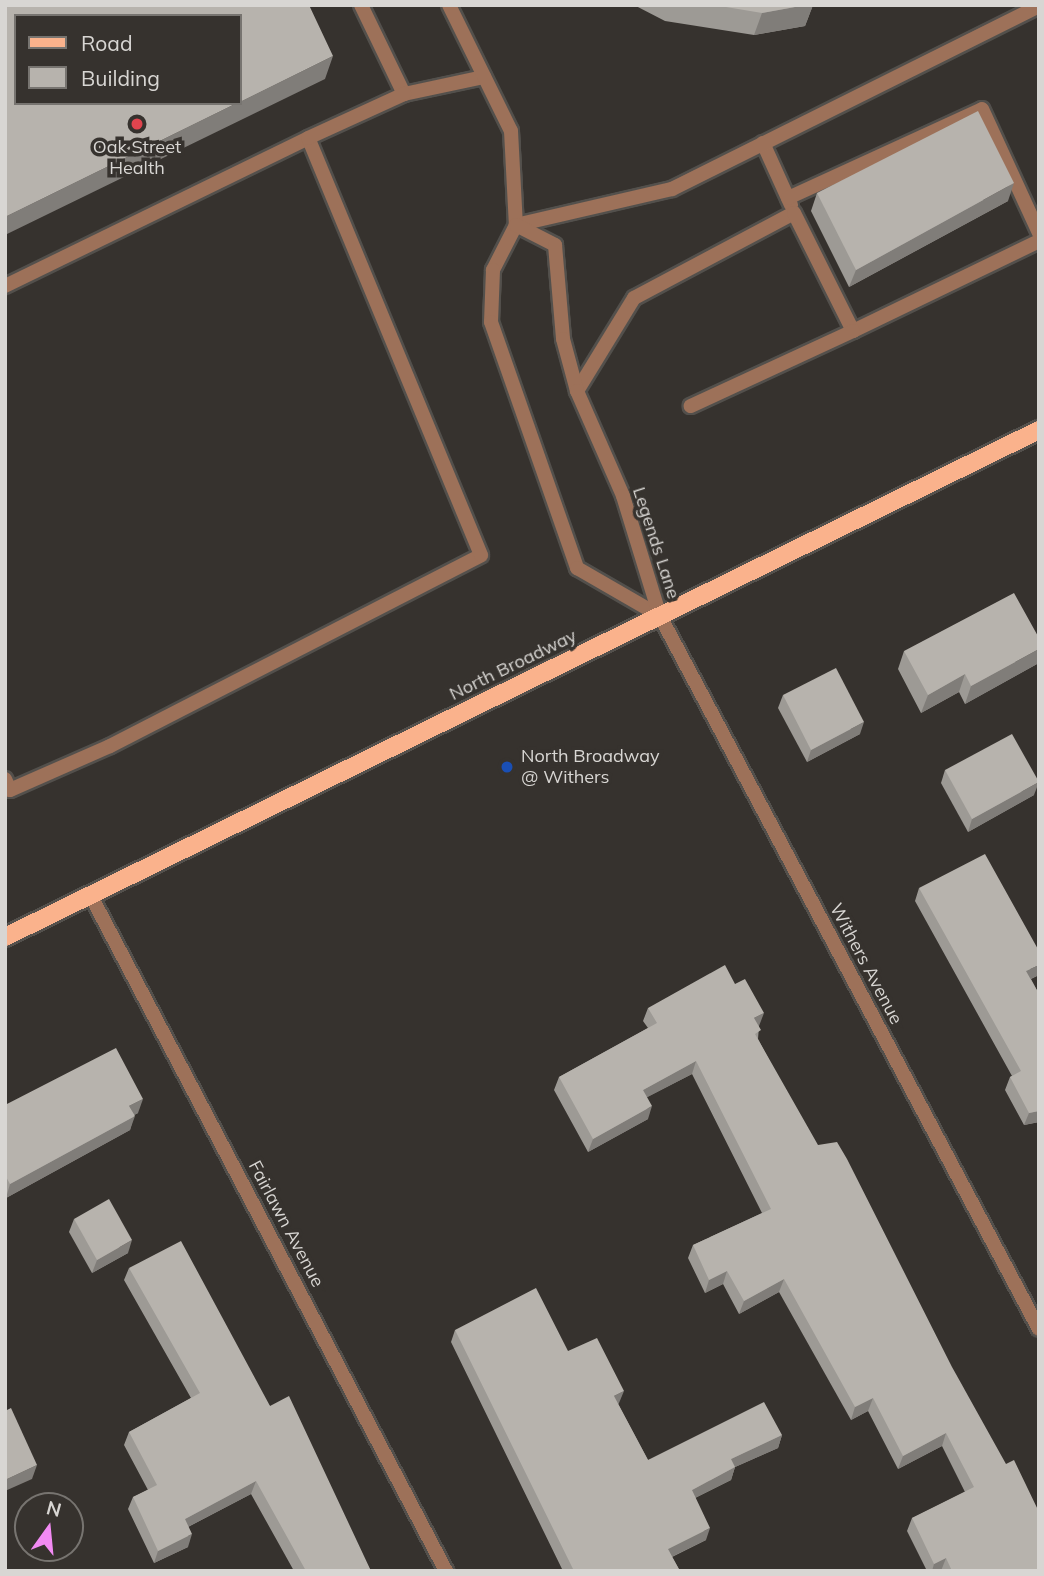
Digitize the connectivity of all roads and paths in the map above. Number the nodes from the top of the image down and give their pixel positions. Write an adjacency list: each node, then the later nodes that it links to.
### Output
1 (361, 5): 5 (street)
2 (449, 5): 4 (street)
3 (1039, 6): 7 (street)
4 (484, 78): 5 (street); 10 (street)
5 (404, 94): 6 (street)
6 (308, 138): 13 (street); 19 (street)
7 (764, 143): 8 (street); 10 (street)
8 (788, 198): 9 (street); 11 (street)
9 (794, 213): 14 (street); 15 (street)
10 (516, 225): 15 (street, Legends Lane); 18 (street, Legends Lane)
11 (1039, 233)
12 (1039, 241): 14 (street)
13 (5, 286)
14 (853, 331): 16 (street)
15 (577, 391): 18 (street, Legends Lane)
16 (691, 406)
17 (1039, 430): 18 (main road, North Broadway)
18 (660, 616): 20 (main road, North Broadway); 22 (street, Withers Avenue)
19 (7, 787)
20 (91, 896): 21 (main road, North Broadway); 23 (street, Fairlawn Avenue)
21 (5, 937)
22 (1039, 1329)
23 (446, 1571)

